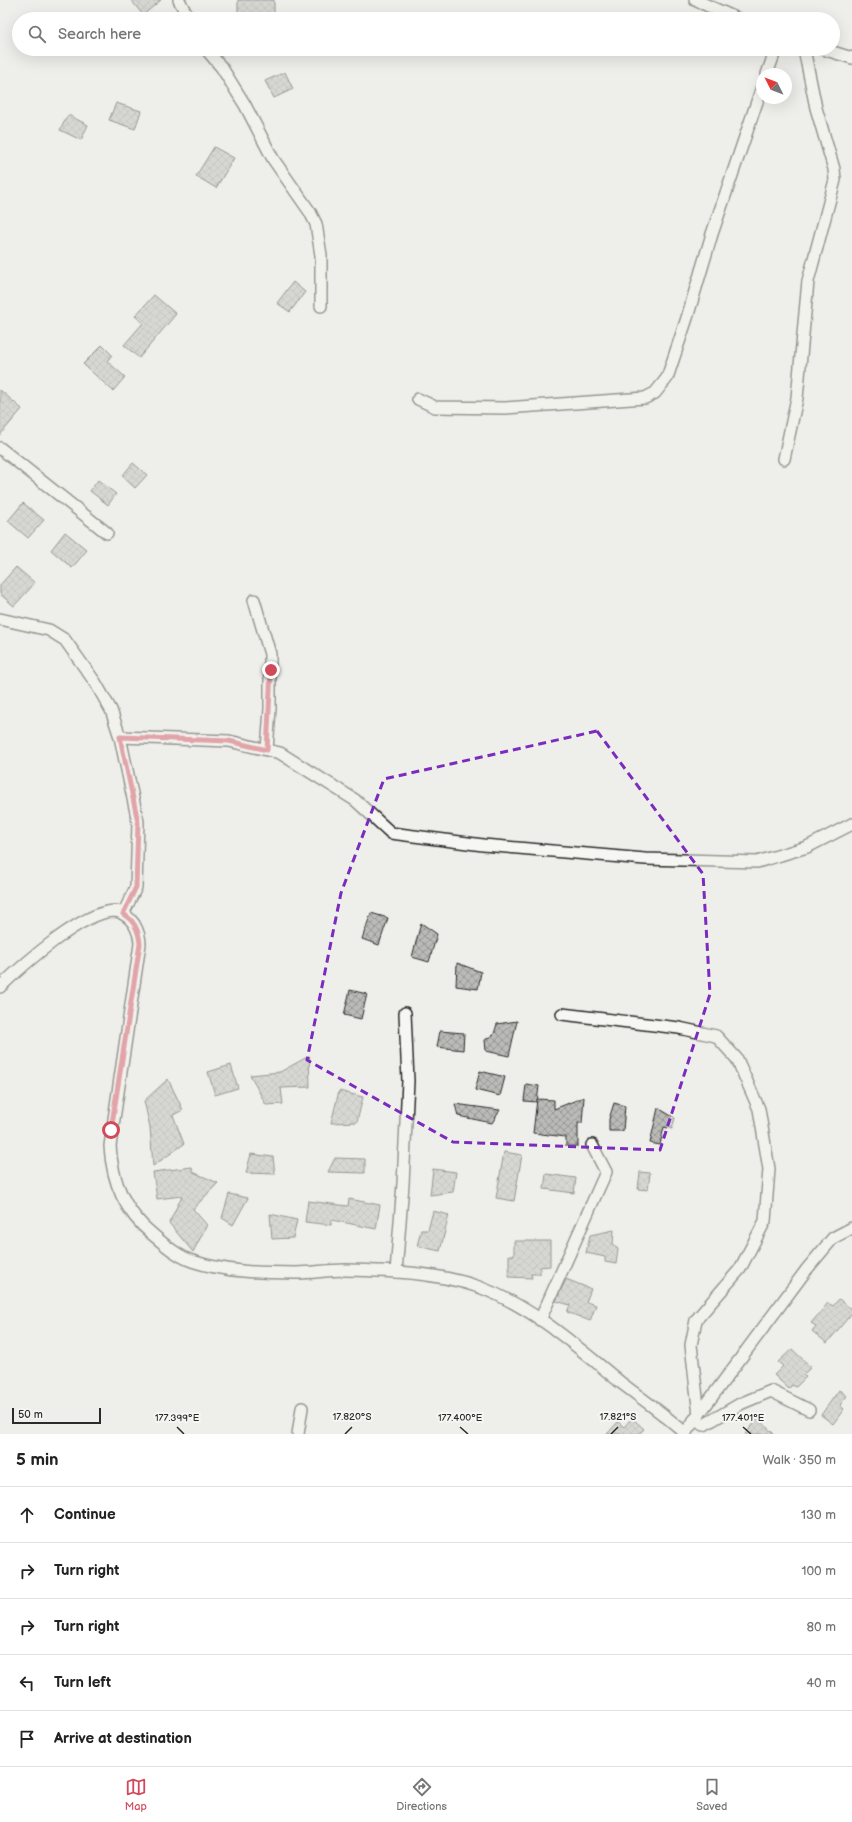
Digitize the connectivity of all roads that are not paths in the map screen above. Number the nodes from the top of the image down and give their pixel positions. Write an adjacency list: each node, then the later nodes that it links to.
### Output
1 (179, 0): 3 (street)
2 (695, 0): 4 (street)
3 (185, 12)
4 (722, 12)
5 (840, 54): 9 (street)
6 (212, 56): 12 (street)
7 (773, 56): 10 (street)
8 (805, 56): 15 (street)
9 (852, 58)
10 (769, 68)
11 (756, 104): 13 (street)
12 (321, 306)
13 (418, 399)
14 (0, 448): 16 (street)
15 (784, 459)
16 (107, 533)
17 (254, 600): 20 (street)
18 (0, 620): 19 (street)
19 (120, 737): 20 (street); 22 (street)
20 (267, 750): 21 (street)
21 (852, 824)
22 (123, 914): 23 (street); 28 (street)
23 (0, 987)
24 (405, 1013): 28 (street)
25 (562, 1014): 32 (street)
26 (592, 1145): 29 (street)
27 (852, 1228): 32 (street)
28 (396, 1272): 29 (street)
29 (540, 1320): 34 (street)
30 (302, 1408): 33 (street)
31 (809, 1410): 32 (street)
32 (697, 1418): 34 (street)
33 (298, 1434)
34 (685, 1434)

